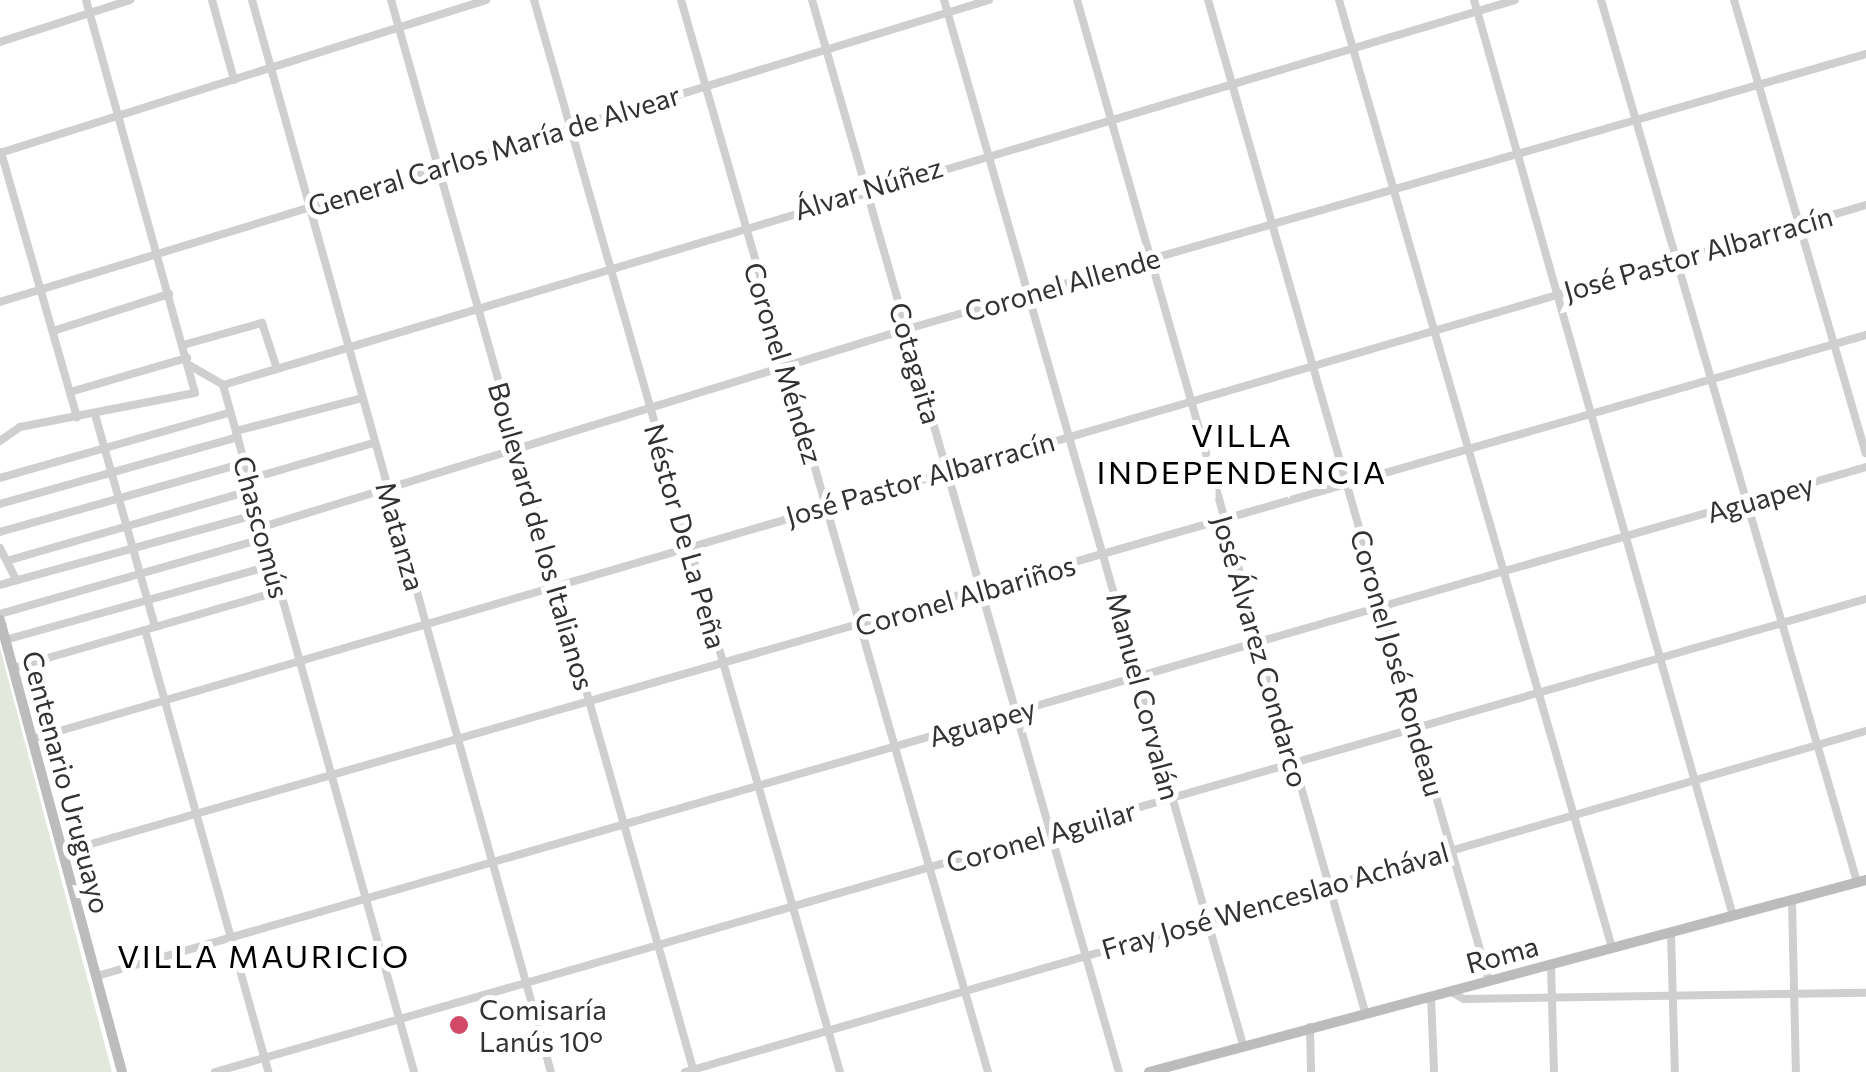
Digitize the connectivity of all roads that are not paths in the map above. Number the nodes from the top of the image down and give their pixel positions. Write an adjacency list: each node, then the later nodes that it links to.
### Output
1 (86, 0): 21 (street)
2 (130, 0): 21 (street)
3 (212, 0): 28 (street)
4 (252, 0): 27 (street, Matanza)
5 (391, 0): 22 (street, Boulevard de los Italianos)
6 (486, 0): 22 (street)
7 (534, 0): 35 (street, Néstor De La Peña)
8 (682, 0): 30 (street, Coronel Méndez)
9 (812, 0): 24 (street, Cotagaita)
10 (944, 0): 20 (street, Manuel Corvalán)
11 (989, 0): 20 (street, General Carlos María de Alvear)
12 (1077, 0): 32 (street, José Álvarez Condarco)
13 (1208, 0): 29 (street, Coronel José Rondeau)
14 (1339, 0): 25 (street)
15 (1474, 0): 19 (street)
16 (1515, 0): 19 (street, Álvar Núñez)
17 (1601, 0): 34 (street)
18 (1734, 0): 31 (street)
19 (1478, 11): 25 (street, Álvar Núñez); 38 (street)
20 (948, 12): 24 (street, General Carlos María de Alvear); 37 (street, Manuel Corvalán)
21 (90, 14): 23 (street); 33 (street)
22 (399, 28): 27 (street); 39 (street, Boulevard de los Italianos)
23 (0, 42)
24 (826, 46): 30 (street, General Carlos María de Alvear); 40 (street, Cotagaita)
25 (1352, 46): 29 (street, Álvar Núñez); 41 (street)
26 (1866, 54): 31 (street, Coronel Allende)
27 (272, 67): 28 (street); 43 (street, Matanza)
28 (234, 80): 33 (street)
29 (1232, 81): 32 (street, Álvar Núñez); 44 (street, Coronel José Rondeau)
30 (704, 84): 35 (street, General Carlos María de Alvear); 46 (street, Coronel Méndez)
31 (1759, 84): 34 (street, Coronel Allende); 45 (street)
32 (1110, 116): 37 (street, Álvar Núñez); 48 (street, José Álvarez Condarco)
33 (119, 117): 36 (street); 47 (street)
34 (1636, 118): 38 (street, Coronel Allende); 49 (street)
35 (570, 126): 39 (street, General Carlos María de Alvear); 50 (street, Néstor De La Peña)
36 (0, 152): 51 (street)
37 (987, 153): 40 (street, Álvar Núñez); 52 (street, Manuel Corvalán)
38 (1518, 153): 41 (street, Coronel Allende); 53 (street)
39 (438, 168): 43 (street, General Carlos María de Alvear); 56 (street, Boulevard de los Italianos)
40 (865, 189): 46 (street, Álvar Núñez); 57 (street, Cotagaita)
41 (1392, 189): 44 (street, Coronel Allende); 58 (street)
42 (1866, 204): 45 (street, José Pastor Albarracín)
43 (309, 208): 47 (street, General Carlos María de Alvear); 63 (street, Matanza)
44 (1271, 224): 48 (street, Coronel Allende); 66 (street, Coronel José Rondeau)
45 (1799, 224): 49 (street, José Pastor Albarracín); 62 (street)
46 (743, 226): 50 (street, Álvar Núñez); 65 (street, Coronel Méndez)
47 (157, 254): 51 (street, General Carlos María de Alvear); 54 (street)
48 (1150, 259): 52 (street, Coronel Allende); 72 (street, José Álvarez Condarco)
49 (1676, 259): 53 (street, José Pastor Albarracín); 68 (street)
50 (610, 267): 56 (street, Álvar Núñez); 73 (street, Néstor De La Peña)
51 (40, 289): 55 (street, General Carlos María de Alvear); 59 (street)
52 (1028, 293): 57 (street, Coronel Allende); 79 (street, Manuel Corvalán)
53 (1556, 293): 58 (street, José Pastor Albarracín); 75 (street)
54 (169, 294): 59 (street); 61 (street)
55 (0, 302)
56 (477, 310): 63 (street, Álvar Núñez); 83 (street, Boulevard de los Italianos)
57 (907, 329): 65 (street, Coronel Allende); 88 (street, Cotagaita)
58 (1433, 329): 66 (street, José Pastor Albarracín); 84 (street)
59 (53, 331): 70 (street)
60 (1866, 335): 62 (street, Coronel Albariños)
61 (183, 344): 64 (street); 67 (street)
62 (1833, 344): 68 (street, Coronel Albariños); 85 (street)
63 (348, 348): 67 (street, Álvar Núñez); 71 (street, Matanza)
64 (188, 361): 69 (street); 70 (street); 77 (street)
65 (785, 364): 73 (street, Coronel Allende); 98 (street, Coronel Méndez)
66 (1312, 364): 72 (street, José Pastor Albarracín); 92 (street, Coronel José Rondeau)
67 (277, 370): 69 (street, Álvar Núñez)
68 (1712, 380): 75 (street, Coronel Albariños); 96 (street)
69 (223, 384): 74 (street, Chascomús)
70 (70, 392): 76 (street)
71 (362, 398): 78 (street); 81 (street, Matanza)
72 (1190, 400): 79 (street, José Pastor Albarracín); 100 (street, José Álvarez Condarco)
73 (649, 408): 83 (street, Coronel Allende); 106 (street, Néstor De La Peña)
74 (231, 412): 78 (street, Chascomús); 82 (street)
75 (1591, 413): 84 (street, Coronel Albariños); 104 (street)
76 (77, 417): 77 (street); 80 (street)
77 (96, 418): 82 (street)
78 (237, 434): 86 (street, Chascomús); 89 (street)
79 (1068, 434): 88 (street, José Pastor Albarracín); 109 (street, Manuel Corvalán)
80 (0, 441)
81 (374, 443): 91 (street); 94 (street, Matanza)
82 (105, 449): 89 (street); 90 (street)
83 (517, 450): 94 (street, Coronel Allende); 116 (street, Boulevard de los Italianos)
84 (1467, 450): 92 (street, Coronel Albariños); 112 (street)
85 (1866, 453)
86 (244, 462): 91 (street, Chascomús); 95 (street)
87 (1866, 467): 96 (street, Aguapey)
88 (947, 469): 98 (street, José Pastor Albarracín); 118 (street, Cotagaita)
89 (112, 472): 95 (street); 97 (street)
90 (0, 478)
91 (249, 479): 93 (street, Chascomús)
92 (1347, 486): 100 (street, Coronel Albariños); 121 (street, Coronel José Rondeau)
93 (252, 490): 99 (street, Chascomús); 101 (street)
94 (388, 490): 102 (street, Coronel Allende); 126 (street, Matanza)
95 (119, 498): 101 (street); 103 (street)
96 (1746, 502): 104 (street, Aguapey); 123 (street)
97 (0, 504)
98 (826, 504): 106 (street, José Pastor Albarracín); 124 (street, Coronel Méndez)
99 (258, 514): 102 (street, Chascomús); 108 (street)
100 (1224, 520): 109 (street, Coronel Albariños); 129 (street, José Álvarez Condarco)
101 (126, 524): 108 (street); 110 (street)
102 (262, 527): 105 (street, Chascomús)
103 (0, 532)
104 (1624, 537): 112 (street, Aguapey); 130 (street)
105 (265, 538): 111 (street, Chascomús); 113 (street)
106 (690, 547): 116 (street, José Pastor Albarracín); 132 (street, Néstor De La Peña)
107 (0, 548): 110 (street)
108 (133, 548): 113 (street); 114 (street)
109 (1105, 555): 118 (street, Coronel Albariños); 134 (street, Manuel Corvalán)
110 (10, 560): 114 (street)
111 (272, 564): 117 (street, Chascomús); 120 (street)
112 (1504, 571): 121 (street, Aguapey); 135 (street)
113 (140, 574): 120 (street); 122 (street)
114 (16, 580): 115 (street)
115 (0, 585)
116 (556, 588): 126 (street, José Pastor Albarracín); 137 (street, Boulevard de los Italianos)
117 (280, 590): 125 (street); 131 (street, Chascomús)
118 (980, 591): 124 (street, Coronel Albariños); 138 (street, Cotagaita)
119 (1866, 598): 123 (street, Coronel Aguilar)
120 (148, 601): 125 (street); 128 (street)
121 (1382, 607): 129 (street, Aguapey); 139 (street, Coronel José Rondeau)
122 (0, 617): 128 (street, Centenario Uruguayo)
123 (1782, 623): 130 (street, Coronel Aguilar); 143 (street)
124 (861, 626): 132 (street, Coronel Albariños); 144 (street, Coronel Méndez)
125 (155, 627): 127 (street)
126 (426, 627): 131 (street, José Pastor Albarracín); 142 (street, Matanza)
127 (144, 630): 133 (street); 136 (street)
128 (6, 640): 133 (street, Centenario Uruguayo)
129 (1259, 642): 134 (street, Aguapey); 145 (street, José Álvarez Condarco)
130 (1659, 660): 135 (street, Coronel Aguilar); 147 (street)
131 (300, 663): 136 (street, José Pastor Albarracín); 146 (street, Chascomús)
132 (724, 665): 137 (street, Coronel Albariños); 148 (street, Néstor De La Peña)
133 (13, 668): 141 (street, Centenario Uruguayo)
134 (1139, 678): 138 (street, Aguapey); 149 (street, Manuel Corvalán)
135 (1538, 693): 139 (street, Coronel Aguilar); 150 (street)
136 (164, 702): 141 (street, José Pastor Albarracín); 151 (street)
137 (589, 703): 142 (street, Coronel Albariños); 152 (street, Boulevard de los Italianos)
138 (1016, 712): 144 (street, Aguapey); 153 (street, Cotagaita)
139 (1416, 729): 145 (street, Coronel Aguilar); 154 (street, Coronel José Rondeau)
140 (1866, 731): 143 (street, Fray José Wenceslao Achával)
141 (32, 739): 155 (street, Centenario Uruguayo)
142 (459, 740): 146 (street, Coronel Albariños); 156 (street, Matanza)
143 (1816, 746): 147 (street, Fray José Wenceslao Achával); 158 (street)
144 (894, 747): 148 (street, Aguapey); 157 (street, Coronel Méndez)
145 (1293, 764): 149 (street, Coronel Aguilar); 159 (street, José Álvarez Condarco)
146 (333, 776): 151 (street, Coronel Albariños); 160 (street, Chascomús)
147 (1694, 780): 150 (street, Fray José Wenceslao Achával); 163 (street)
148 (757, 788): 152 (street, Aguapey); 162 (street, Néstor De La Peña)
149 (1172, 799): 153 (street, Coronel Aguilar); 164 (street, Manuel Corvalán)
150 (1572, 815): 154 (street, Fray José Wenceslao Achával); 168 (street)
151 (196, 816): 155 (street, Coronel Albariños); 166 (street)
152 (624, 825): 156 (street, Aguapey); 167 (street, Boulevard de los Italianos)
153 (1050, 834): 157 (street, Coronel Aguilar); 169 (street, Cotagaita)
154 (1451, 849): 159 (street, Fray José Wenceslao Achával); 172 (street, Coronel José Rondeau)
155 (63, 852): 171 (street, Centenario Uruguayo)
156 (493, 863): 160 (street, Aguapey); 173 (street, Matanza)
157 (930, 868): 162 (street, Coronel Aguilar); 174 (street, Coronel Méndez)
158 (1861, 881): 161 (street, Roma)
159 (1330, 884): 164 (street, Fray José Wenceslao Achával); 181 (street, José Álvarez Condarco)
160 (366, 900): 166 (street, Aguapey); 182 (street, Chascomús)
161 (1792, 900): 163 (street, Roma); 177 (street)
162 (792, 908): 167 (street, Coronel Aguilar); 184 (street, Néstor De La Peña)
163 (1733, 916): 165 (street, Roma)
164 (1207, 920): 169 (street, Fray José Wenceslao Achával); 185 (street, Manuel Corvalán)
165 (1671, 933): 168 (street, Roma); 178 (street)
166 (231, 939): 171 (street, Aguapey); 186 (street)
167 (658, 947): 173 (street, Coronel Aguilar); 187 (street, Boulevard de los Italianos)
168 (1612, 948): 170 (street, Roma)
169 (1086, 956): 174 (street, Fray José Wenceslao Achával); 195 (street, Cotagaita)
170 (1551, 964): 172 (street, Roma); 180 (street)
171 (97, 976): 188 (street, Centenario Uruguayo)
172 (1489, 981): 175 (street, Roma)
173 (526, 984): 182 (street, Coronel Aguilar); 192 (street, Matanza)
174 (966, 990): 184 (street, Fray José Wenceslao Achával); 194 (street, Coronel Méndez)
175 (1450, 991): 179 (street, Roma); 180 (street)
176 (1866, 992): 177 (street)
177 (1794, 994): 178 (street); 201 (street)
178 (1674, 995): 180 (street); 200 (street)
179 (1430, 996): 181 (street, Roma); 198 (street)
180 (1552, 997): 199 (street)
181 (1364, 1012): 183 (street, Roma)
182 (400, 1020): 186 (street, Coronel Aguilar); 191 (street, Chascomús)
183 (1310, 1026): 185 (street, Roma); 197 (street)
184 (827, 1030): 187 (street, Fray José Wenceslao Achával); 193 (street, Néstor De La Peña)
185 (1243, 1045): 196 (street, Roma)
186 (264, 1058): 189 (street, Coronel Aguilar); 190 (street)
187 (691, 1071)
188 (122, 1072)
189 (215, 1072)
190 (268, 1072)
191 (414, 1072)
192 (551, 1072)
193 (840, 1072)
194 (988, 1072)
195 (1120, 1072)
196 (1152, 1072)
197 (1311, 1072)
198 (1434, 1072)
199 (1554, 1072)
200 (1675, 1072)
201 (1796, 1072)

